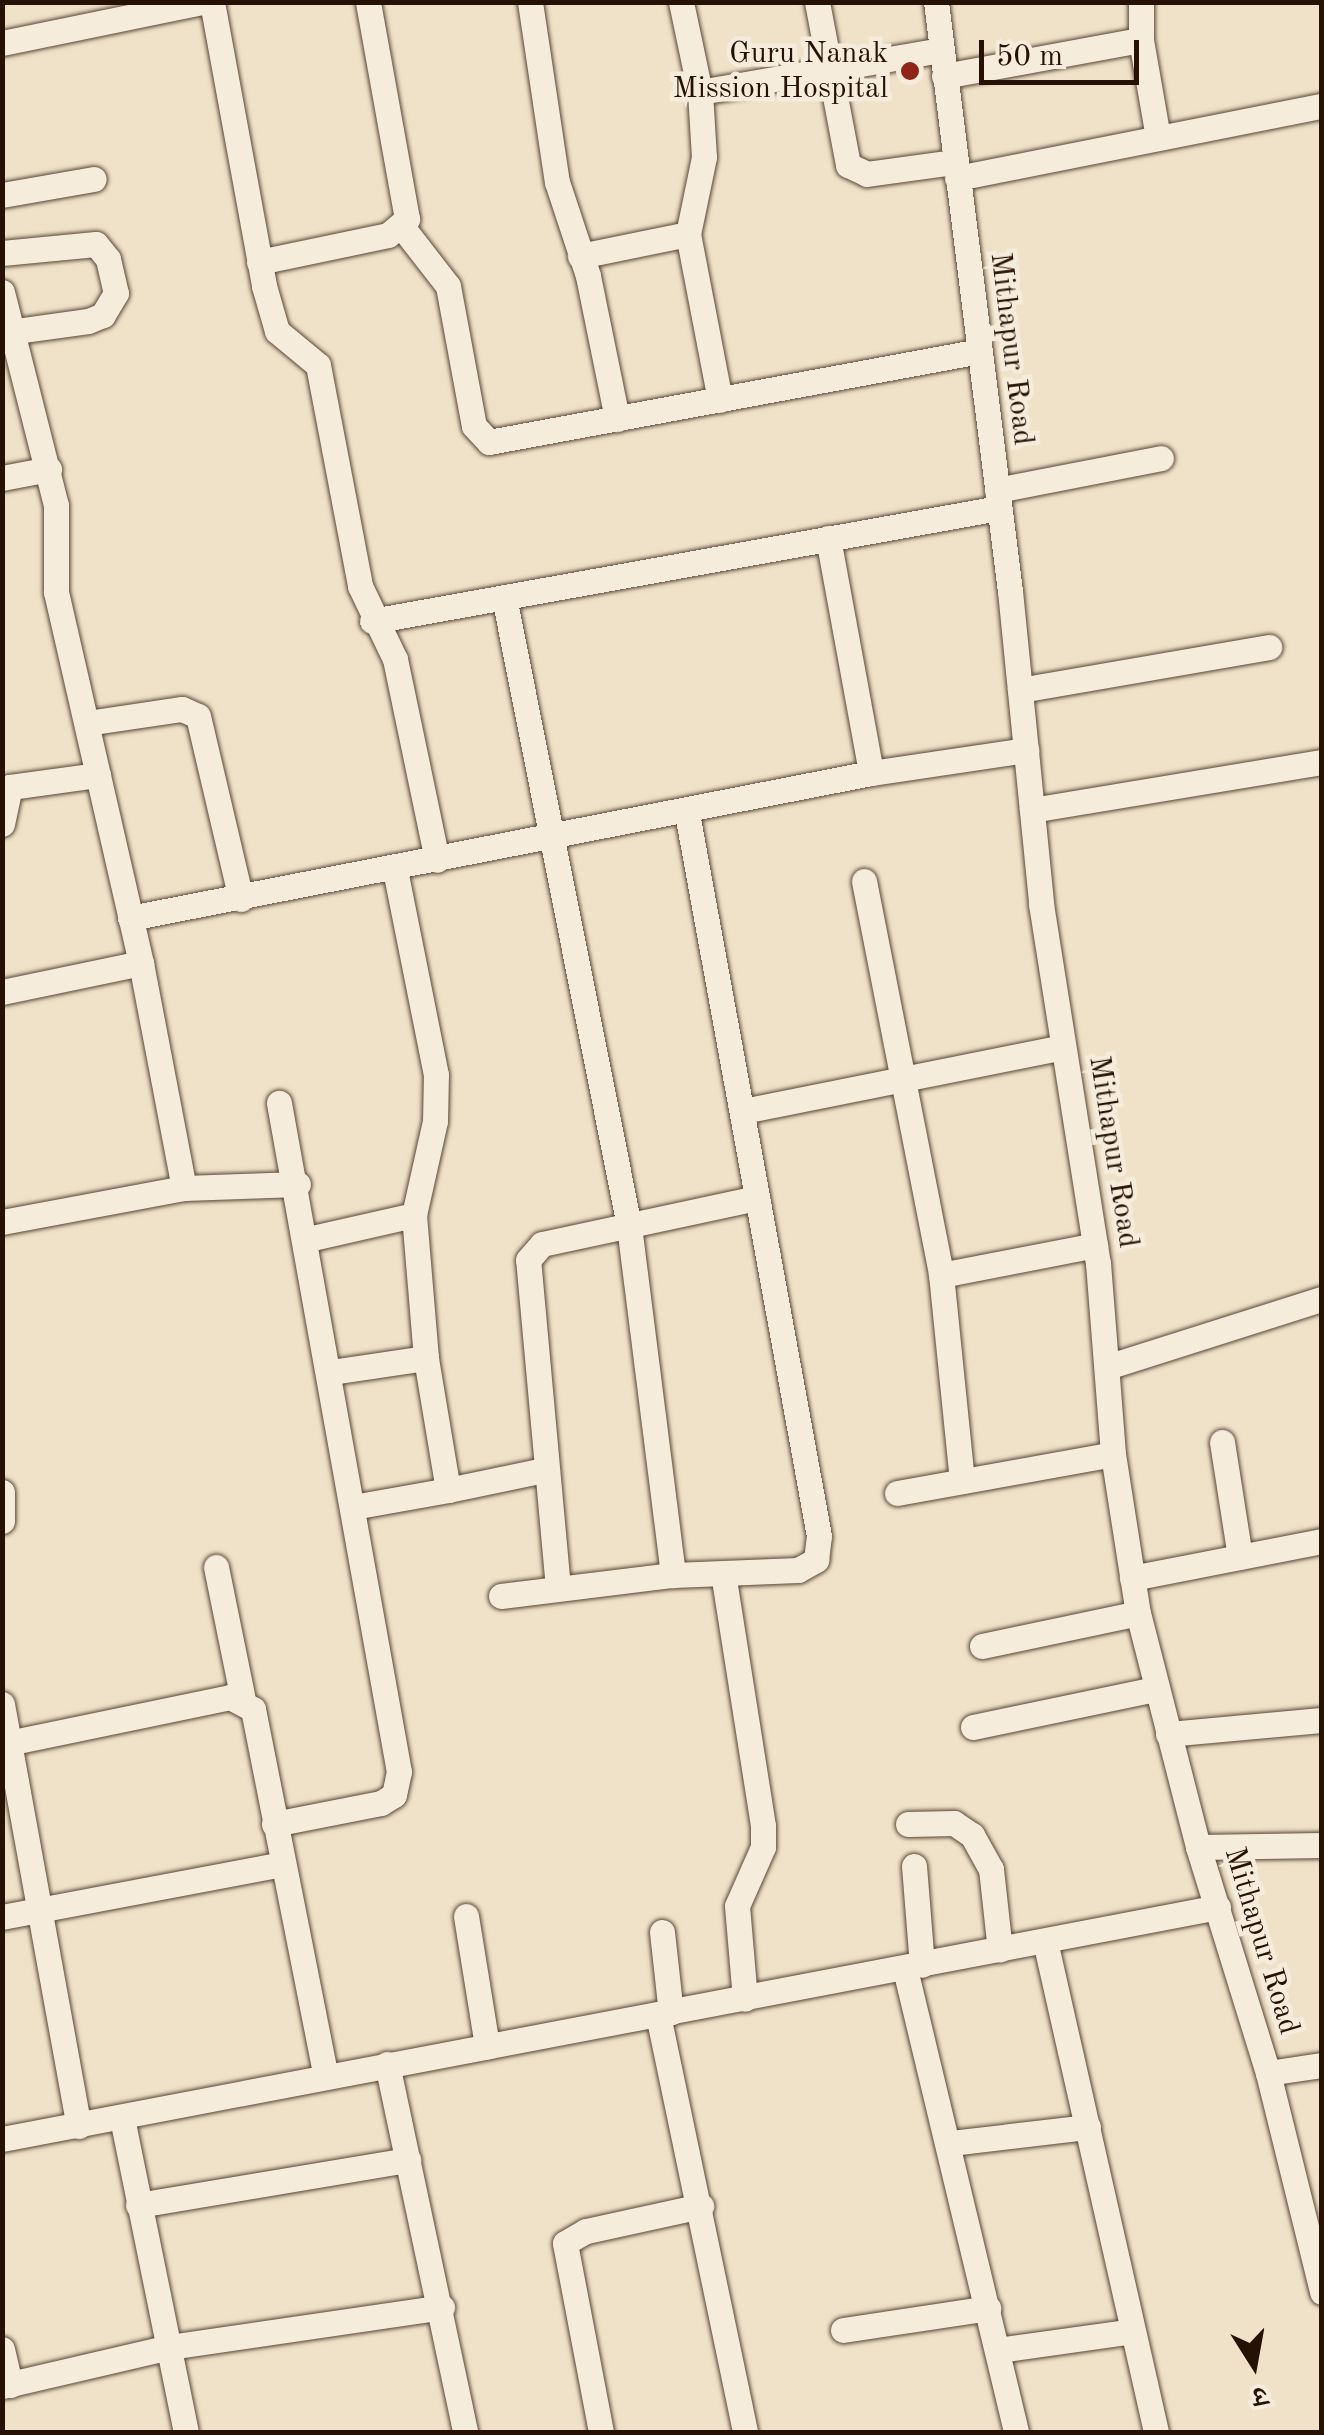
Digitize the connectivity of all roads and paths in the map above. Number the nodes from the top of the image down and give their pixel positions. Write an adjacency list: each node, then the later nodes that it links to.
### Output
1 (201, 2): 10 (street)
2 (212, 2): 24 (street)
3 (368, 2): 20 (street)
4 (530, 2): 23 (street)
5 (681, 2): 14 (street)
6 (817, 2): 12 (street)
7 (936, 2): 11 (street, Mithapur Road)
8 (1142, 2): 9 (street)
9 (1141, 40): 13 (street); 16 (street)
10 (2, 43)
11 (941, 50): 12 (street); 13 (street, Mithapur Road)
12 (830, 67): 14 (street); 17 (street)
13 (944, 76): 17 (street, Mithapur Road)
14 (700, 92): 21 (street)
15 (1322, 106): 16 (street)
16 (1158, 137): 17 (street)
17 (955, 170): 27 (street, Mithapur Road)
18 (94, 180): 19 (street)
19 (2, 195)
20 (402, 228): 24 (street); 29 (street)
21 (688, 234): 23 (street); 28 (street)
22 (2, 253): 26 (street)
23 (580, 256): 29 (street)
24 (259, 262): 36 (street)
25 (2, 292): 26 (street)
26 (9, 349): 31 (street)
27 (979, 351): 28 (street); 33 (street, Mithapur Road)
28 (720, 400): 29 (street)
29 (617, 419)
30 (1161, 458): 33 (street)
31 (49, 469): 32 (street); 39 (street)
32 (2, 478)
33 (998, 498): 34 (street); 38 (street, Mithapur Road)
34 (828, 538): 35 (street); 42 (street)
35 (504, 597): 36 (street); 47 (street)
36 (372, 621): 48 (street)
37 (1269, 647): 38 (street)
38 (1020, 690): 40 (street, Mithapur Road)
39 (86, 723): 43 (street); 51 (street)
40 (1026, 750): 42 (street); 44 (street, Mithapur Road)
41 (1322, 762): 44 (street)
42 (871, 773): 45 (street)
43 (98, 775): 46 (street); 52 (street)
44 (1032, 810): 55 (street, Mithapur Road)
45 (687, 812): 47 (street); 58 (street)
46 (2, 824)
47 (553, 839): 48 (street); 64 (street)
48 (438, 860): 49 (street)
49 (396, 869): 51 (street); 62 (street)
50 (864, 881): 56 (street)
51 (241, 899): 52 (street)
52 (130, 918): 53 (street)
53 (141, 963): 54 (street); 60 (street)
54 (2, 992)
55 (1062, 1047): 56 (street); 66 (street, Mithapur Road)
56 (907, 1080): 58 (street); 67 (street)
57 (279, 1103): 59 (street)
58 (743, 1111): 61 (street)
59 (298, 1184): 60 (street); 65 (street)
60 (184, 1188): 63 (street)
61 (757, 1198): 64 (street); 84 (street)
62 (414, 1215): 65 (street); 69 (street)
63 (2, 1222)
64 (630, 1226): 74 (street); 85 (street)
65 (308, 1238): 71 (street)
66 (1095, 1245): 67 (street); 70 (street, Mithapur Road)
67 (941, 1275): 75 (street)
68 (1322, 1299): 70 (street)
69 (426, 1358): 71 (street); 76 (street)
70 (1107, 1367): 73 (street, Mithapur Road)
71 (331, 1372): 79 (street)
72 (1222, 1442): 82 (street)
73 (1112, 1454): 75 (street); 86 (street, Mithapur Road)
74 (544, 1470): 76 (street); 87 (street)
75 (962, 1482): 78 (street)
76 (448, 1490): 79 (street)
77 (2, 1492): 80 (street)
78 (896, 1493)
79 (352, 1506): 98 (street)
80 (2, 1521)
81 (1322, 1541): 82 (street)
82 (1240, 1557): 86 (street)
83 (216, 1567): 92 (street)
84 (724, 1574): 85 (street); 112 (street)
85 (672, 1576): 87 (street)
86 (1132, 1578): 89 (street, Mithapur Road)
87 (558, 1588): 88 (street)
88 (501, 1596)
89 (1138, 1614): 90 (street); 91 (street, Mithapur Road)
90 (982, 1646)
91 (1156, 1689): 95 (street); 96 (street, Mithapur Road)
92 (243, 1700): 97 (street); 98 (street)
93 (2, 1704): 97 (street)
94 (1322, 1720): 96 (street)
95 (974, 1727)
96 (1168, 1734): 101 (street, Mithapur Road)
97 (13, 1742): 105 (street)
98 (274, 1824): 102 (street)
99 (908, 1824): 110 (street)
100 (1322, 1845): 101 (street)
101 (1198, 1847): 104 (street, Mithapur Road)
102 (282, 1864): 105 (street); 118 (street)
103 (914, 1866): 111 (street)
104 (1218, 1907): 109 (street); 117 (street, Mithapur Road)
105 (42, 1910): 107 (street); 120 (street)
106 (466, 1916): 114 (street)
107 (2, 1917)
108 (662, 1932): 113 (street)
109 (1045, 1941): 110 (street); 121 (street)
110 (1000, 1950): 111 (street)
111 (914, 1967): 112 (street); 123 (street)
112 (745, 1999): 113 (street)
113 (664, 2014): 114 (street); 126 (street)
114 (487, 2046): 115 (street)
115 (387, 2064): 118 (street); 124 (street)
116 (1322, 2065): 117 (street)
117 (1268, 2073): 127 (street, Mithapur Road)
118 (326, 2077): 119 (street)
119 (122, 2118): 120 (street); 125 (street)
120 (79, 2126): 122 (street)
121 (1088, 2127): 123 (street); 131 (street)
122 (2, 2139)
123 (950, 2144): 129 (street)
124 (408, 2160): 125 (street); 128 (street)
125 (138, 2204): 132 (street)
126 (701, 2206): 138 (street); 139 (street)
127 (1321, 2288)
128 (442, 2307): 132 (street); 137 (street)
129 (988, 2308): 130 (street); 134 (street)
130 (844, 2330)
131 (1134, 2331): 134 (street); 141 (street)
132 (168, 2347): 135 (street); 136 (street)
133 (2, 2349): 135 (street)
134 (998, 2350): 140 (street)
135 (6, 2385)
136 (186, 2432)
137 (465, 2432)
138 (600, 2432)
139 (746, 2432)
140 (1016, 2432)
141 (1156, 2432)

